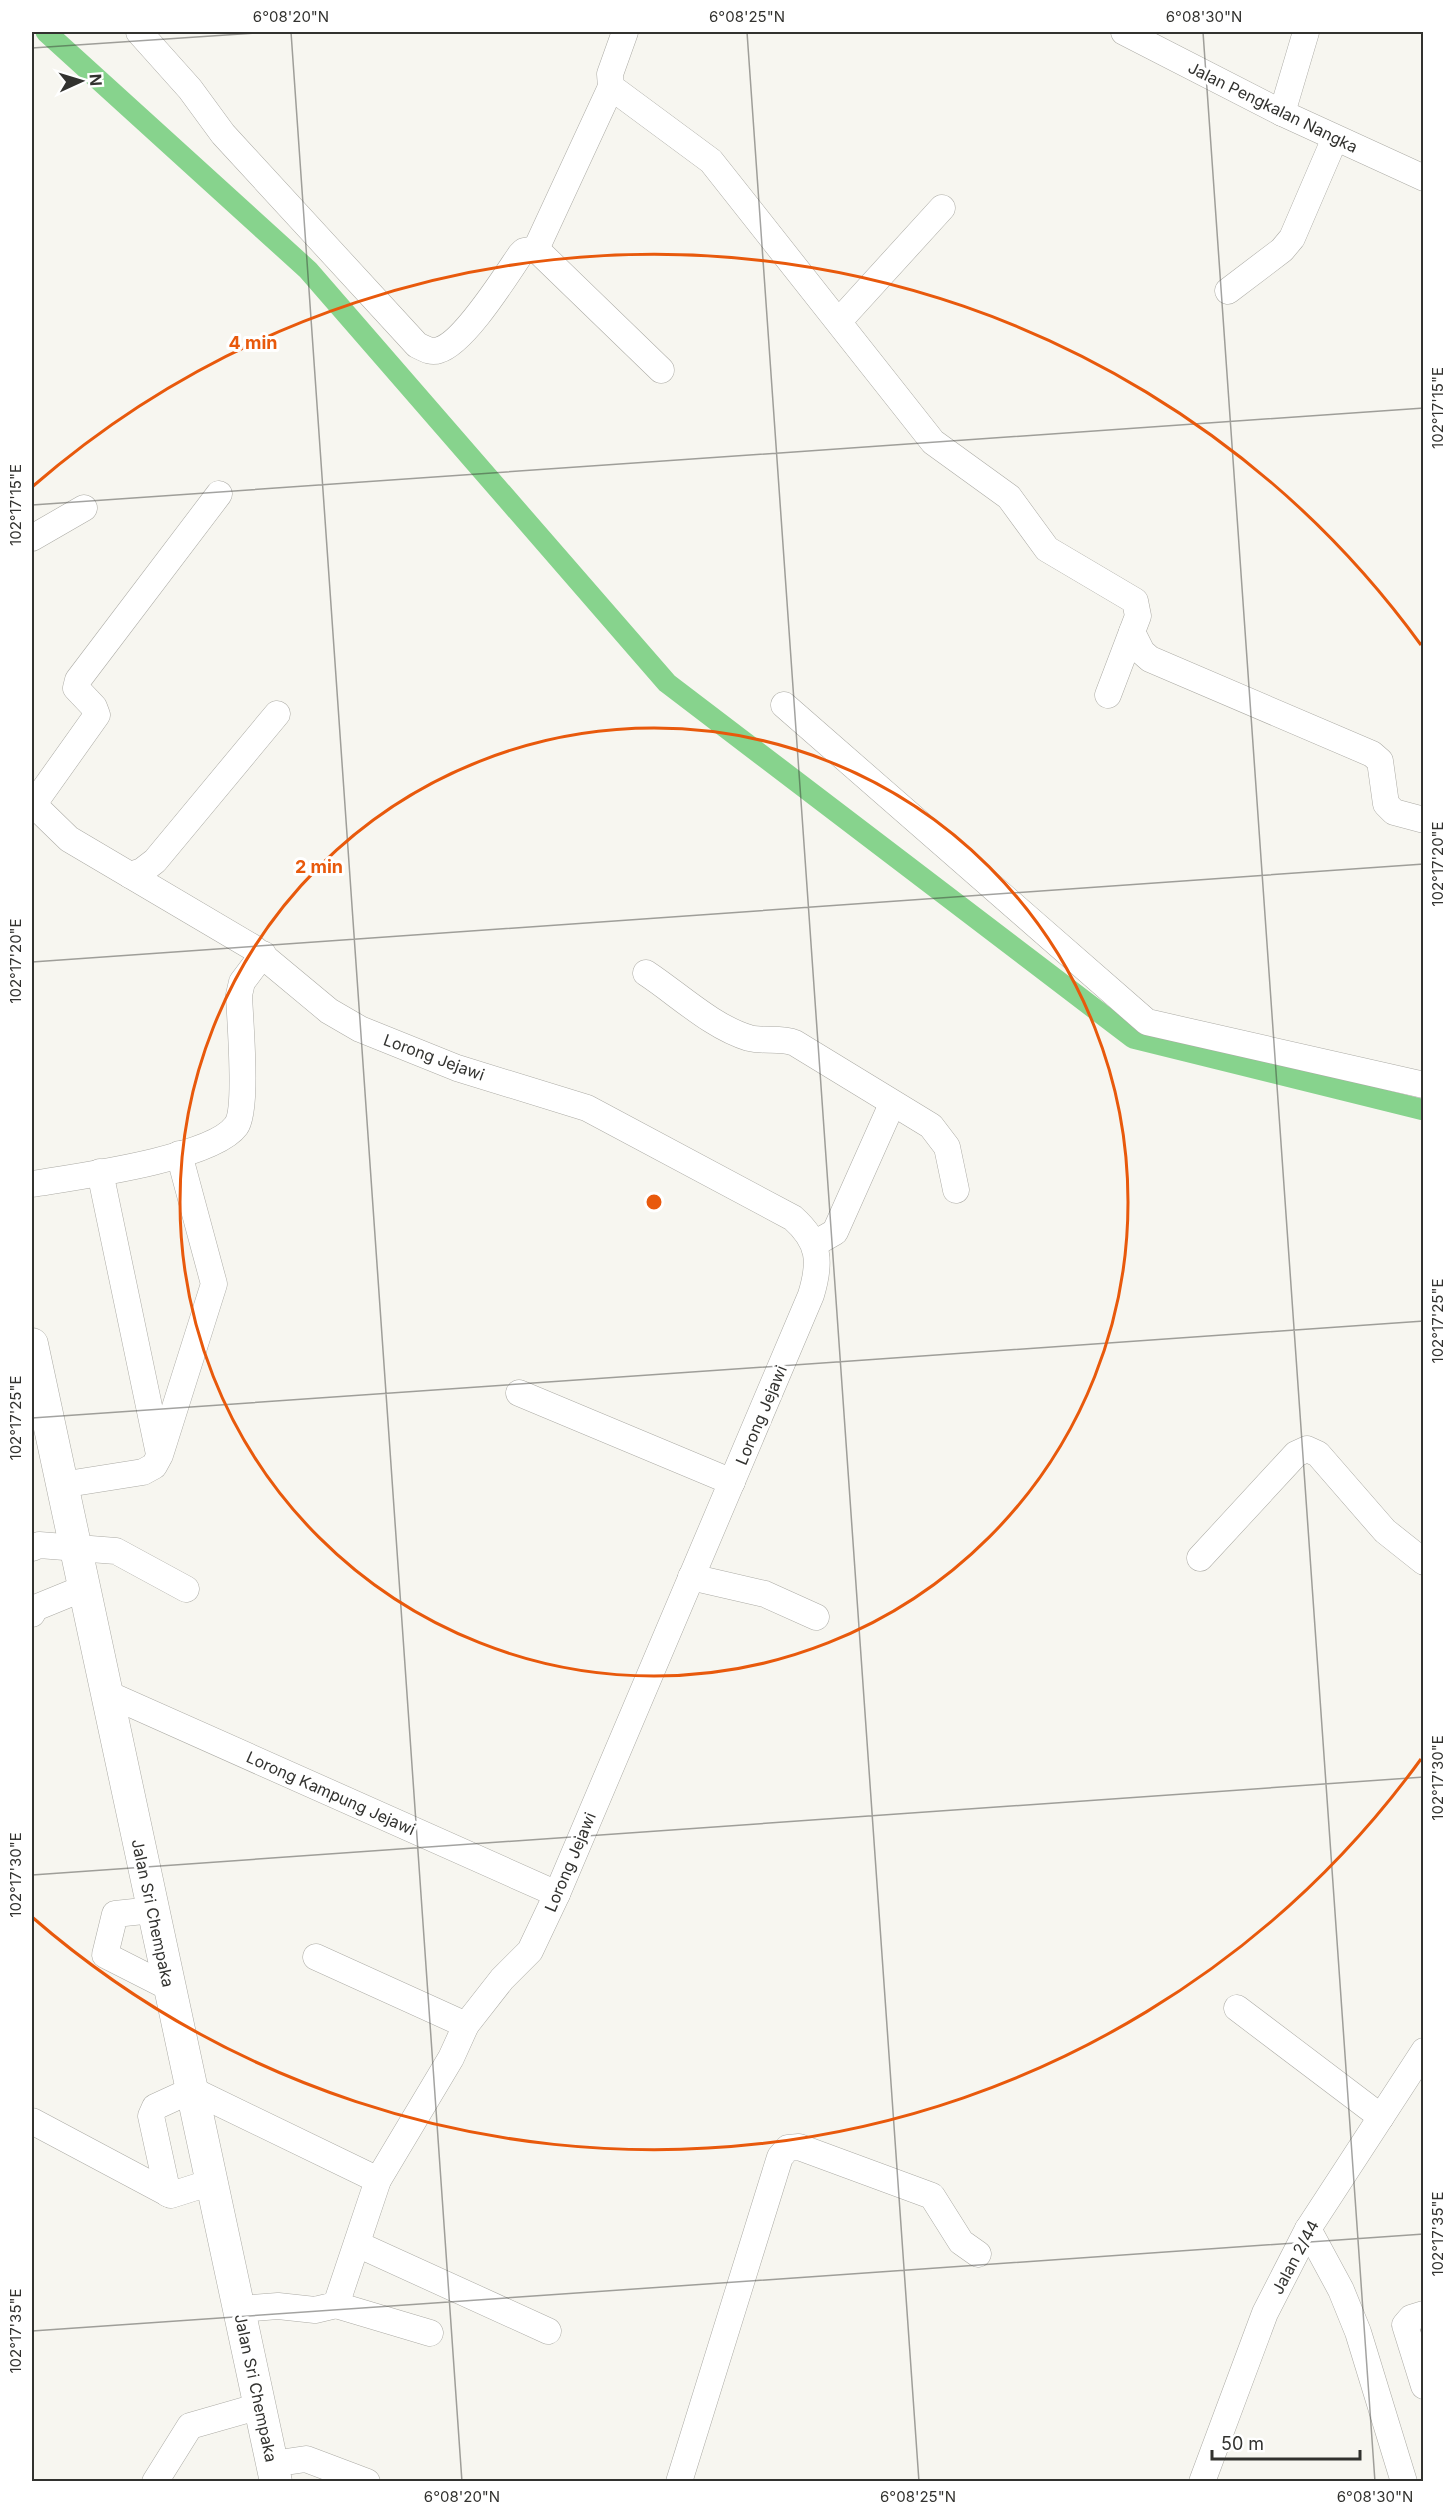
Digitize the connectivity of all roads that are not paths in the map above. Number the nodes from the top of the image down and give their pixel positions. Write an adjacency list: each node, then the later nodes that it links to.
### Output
1 (139, 32): 10 (street)
2 (625, 32): 5 (street)
3 (1124, 32): 6 (street, Jalan Pengkalan Nangka)
4 (1306, 32): 6 (street)
5 (611, 87): 10 (street); 12 (street)
6 (1282, 113): 7 (street, Jalan Pengkalan Nangka)
7 (1335, 138): 8 (street, Jalan Pengkalan Nangka); 11 (street)
8 (1424, 178)
9 (942, 208): 12 (street)
10 (536, 249): 13 (street)
11 (1228, 291)
12 (840, 321): 17 (street)
13 (661, 370)
14 (219, 494): 21 (street)
15 (84, 507): 16 (street)
16 (32, 538)
17 (1132, 632): 18 (street); 22 (street)
18 (1108, 695)
19 (784, 705): 26 (street)
20 (277, 714): 23 (street)
21 (32, 804): 23 (street, Lorong Jejawi)
22 (1424, 820)
23 (130, 875): 24 (street, Lorong Jejawi)
24 (263, 954): 28 (street); 32 (street, Lorong Jejawi)
25 (646, 972): 27 (street)
26 (1424, 1085)
27 (892, 1104): 31 (street); 32 (street)
28 (179, 1154): 29 (street); 35 (street)
29 (99, 1172): 30 (street); 35 (street)
30 (32, 1184)
31 (956, 1190)
32 (814, 1244): 36 (street, Lorong Jejawi)
33 (32, 1344): 37 (main road, Jalan Sri Chempaka)
34 (519, 1393): 36 (street)
35 (160, 1455): 37 (street)
36 (732, 1482): 42 (street, Lorong Jejawi)
37 (61, 1485): 39 (main road, Jalan Sri Chempaka)
38 (32, 1548): 39 (street)
39 (75, 1549): 43 (main road, Jalan Sri Chempaka); 44 (street)
40 (1200, 1558): 41 (street)
41 (1424, 1562)
42 (691, 1577): 46 (street); 48 (street, Lorong Jejawi)
43 (84, 1588): 45 (street); 47 (main road, Jalan Sri Chempaka)
44 (186, 1589)
45 (32, 1607)
46 (816, 1617)
47 (106, 1693): 48 (street, Lorong Kampung Jejawi); 49 (main road, Jalan Sri Chempaka)
48 (557, 1894): 53 (street, Lorong Jejawi)
49 (153, 1911): 51 (main road, Jalan Sri Chempaka); 51 (street)
50 (316, 1957): 53 (street)
51 (170, 1988): 55 (main road, Jalan Sri Chempaka)
52 (1237, 2008): 56 (street)
53 (466, 2025): 58 (street, Lorong Jejawi)
54 (1424, 2051): 56 (street, Jalan 2/44)
55 (192, 2090): 58 (street); 59 (main road, Jalan Sri Chempaka); 60 (street)
56 (1381, 2117): 61 (street, Jalan 2/44)
57 (32, 2121): 60 (street)
58 (378, 2180): 62 (street, Lorong Jejawi)
59 (212, 2182): 60 (street); 65 (main road, Jalan Sri Chempaka)
60 (168, 2193)
61 (1308, 2229): 76 (street, Jalan 2/44); 77 (street)
62 (357, 2244): 64 (street, Lorong Jejawi); 67 (street)
63 (978, 2254): 75 (street)
64 (336, 2305): 65 (street); 68 (street)
65 (239, 2309): 70 (main road, Jalan Sri Chempaka)
66 (1424, 2314): 69 (street)
67 (548, 2331)
68 (430, 2333)
69 (1424, 2386)
70 (260, 2406): 72 (main road, Jalan Sri Chempaka); 73 (street)
71 (308, 2470): 72 (street); 74 (street)
72 (274, 2473)
73 (154, 2481)
74 (367, 2481)
75 (679, 2481)
76 (1202, 2481)
77 (1404, 2481)

